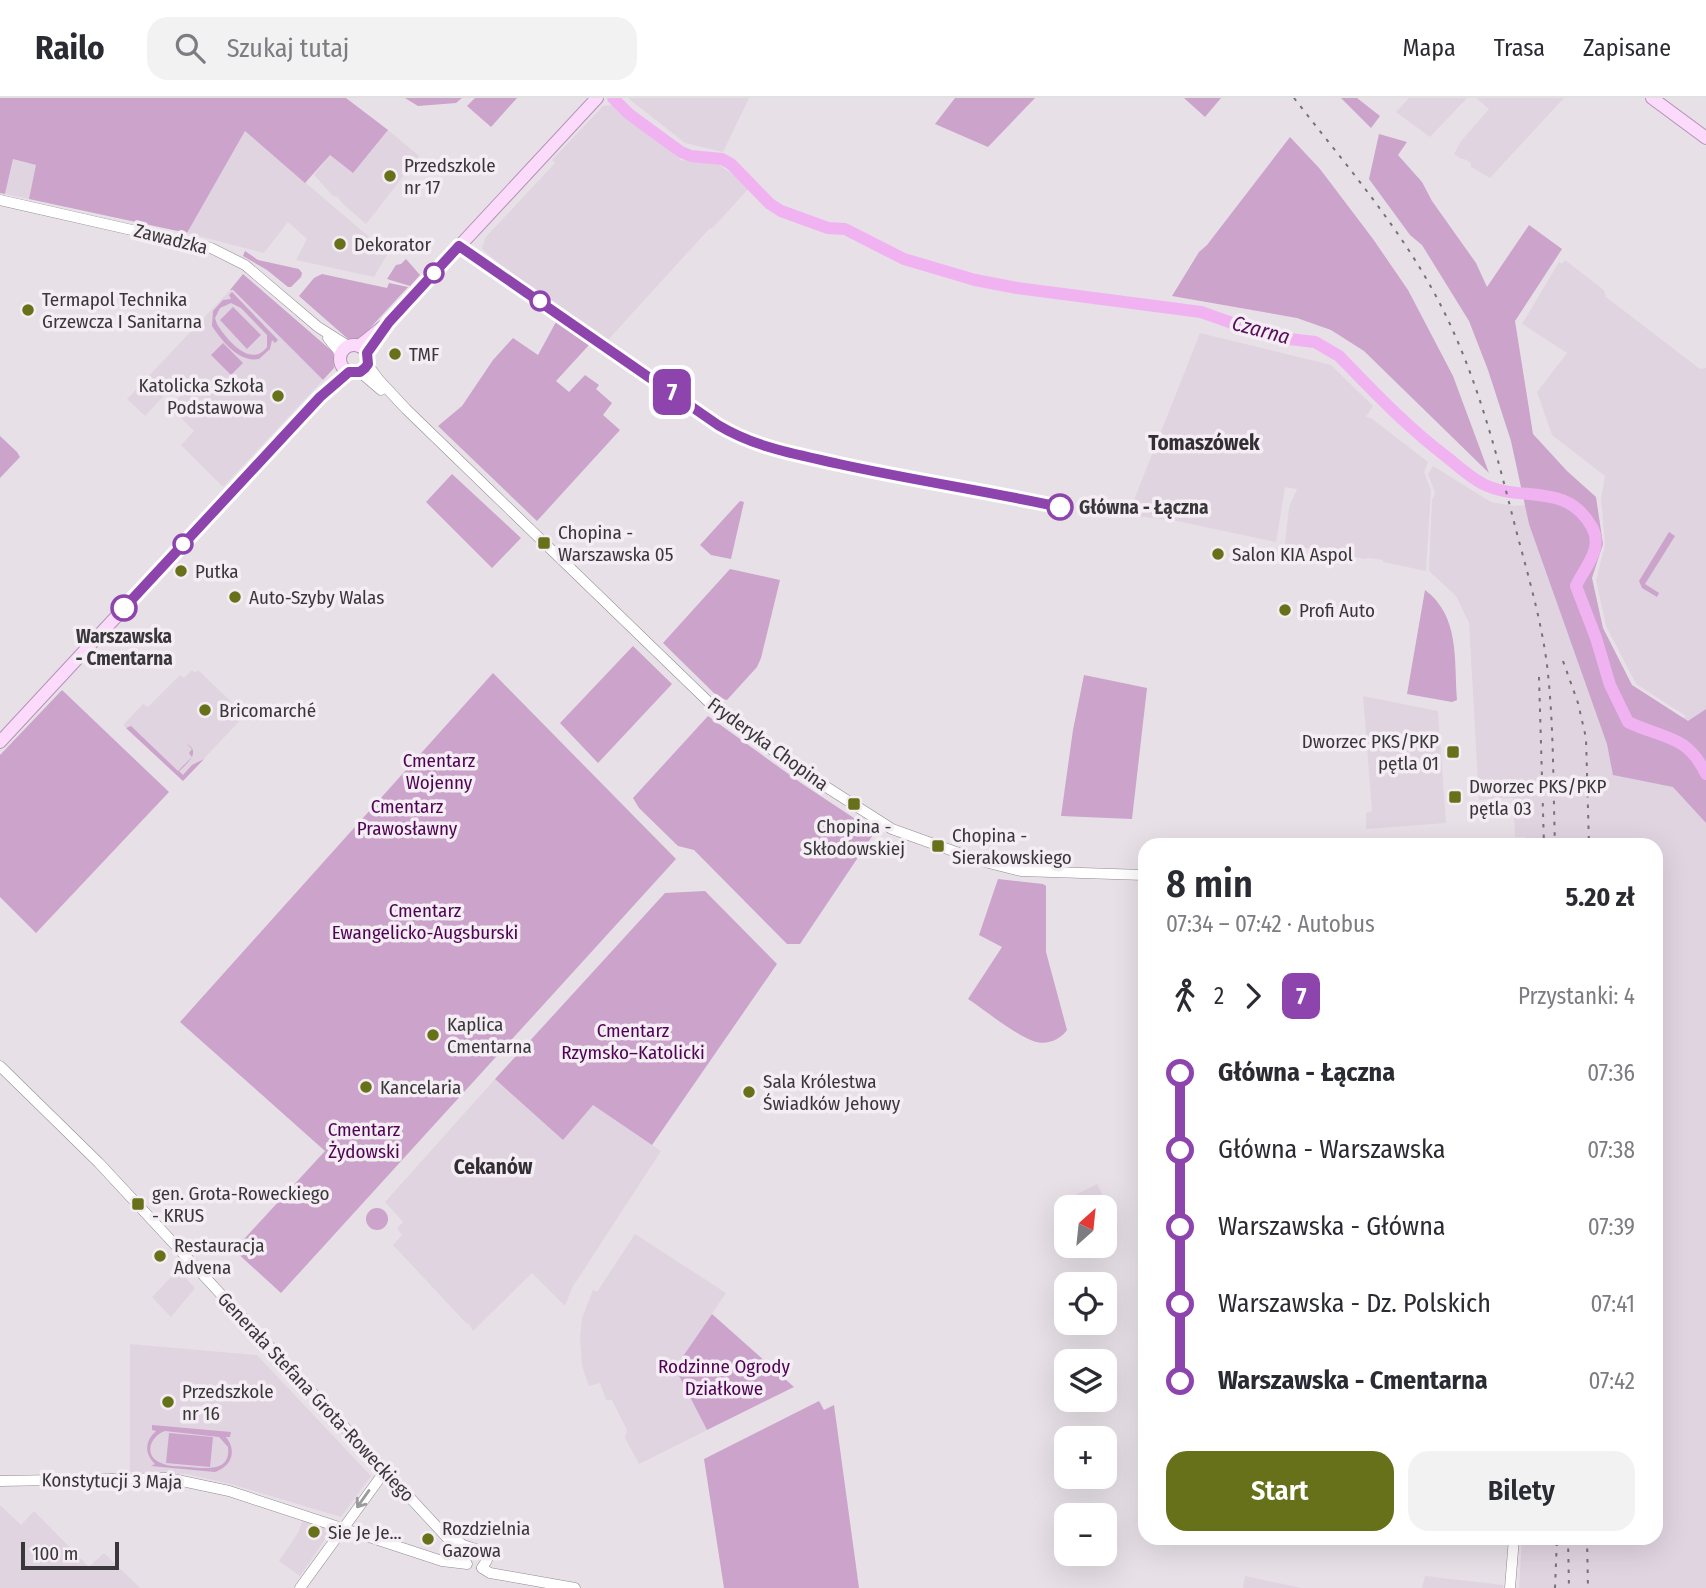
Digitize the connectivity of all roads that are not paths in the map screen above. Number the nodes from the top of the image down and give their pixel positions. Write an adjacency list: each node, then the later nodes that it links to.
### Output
1 (597, 98): 5 (main road)
2 (1652, 98): 3 (main road)
3 (1706, 138)
4 (0, 200): 5 (street, Zawadzka)
5 (354, 359): 6 (main road); 7 (street, Fryderyka Chopina)
6 (0, 742)
7 (1138, 875)
8 (0, 1066): 9 (street, Generała Stefana Grota-Roweckiego)
9 (385, 1471): 11 (street, Generała Stefana Grota-Roweckiego); 12 (street, one-way to 12)
10 (0, 1481): 12 (street, Konstytucji 3 Maja)
11 (428, 1517): 14 (street, Generała Stefana Grota-Roweckiego); 15 (street, Generała Stefana Grota-Roweckiego)
12 (343, 1528): 15 (street, Konstytucji 3 Maja); 17 (street)
13 (1513, 1545): 19 (street)
14 (477, 1548): 15 (street); 16 (street)
15 (467, 1561): 16 (street)
16 (485, 1564): 18 (street)
17 (300, 1588)
18 (575, 1588)
19 (1510, 1588)

